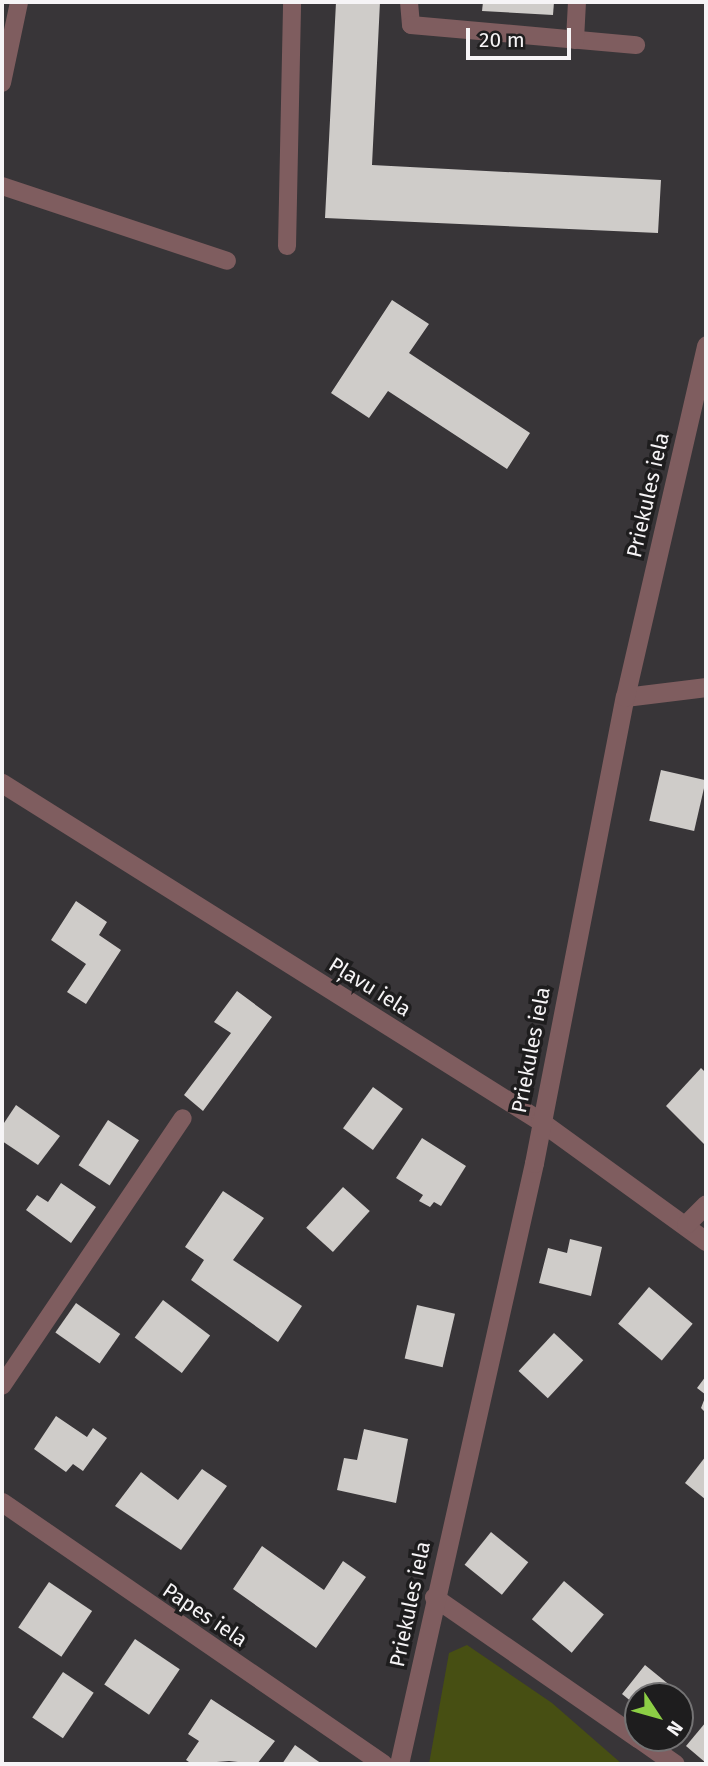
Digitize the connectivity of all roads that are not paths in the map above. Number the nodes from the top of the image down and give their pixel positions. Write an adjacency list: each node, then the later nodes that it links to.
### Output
1 (19, 2): 7 (lane)
2 (292, 2): 9 (lane)
3 (409, 2): 5 (lane)
4 (577, 2): 5 (lane)
5 (575, 40): 6 (lane)
6 (636, 45)
7 (2, 83)
8 (2, 186): 10 (lane)
9 (287, 246)
10 (227, 261)
11 (706, 345): 13 (street, Priekules iela)
12 (706, 687): 13 (street)
13 (625, 697): 16 (street, Priekules iela)
14 (2, 783): 16 (street, Pļavu iela)
15 (183, 1118): 20 (lane)
16 (540, 1121): 18 (street, Pļavu iela); 22 (street, Priekules iela)
17 (706, 1204): 18 (street)
18 (686, 1224): 19 (street, Pļavu iela)
19 (706, 1241)
20 (2, 1386)
21 (2, 1502): 25 (street, Papes iela)
22 (434, 1597): 23 (street); 26 (street, Priekules iela)
23 (624, 1728)
24 (658, 1752): 27 (street)
25 (383, 1764)
26 (399, 1764)
27 (675, 1764)

